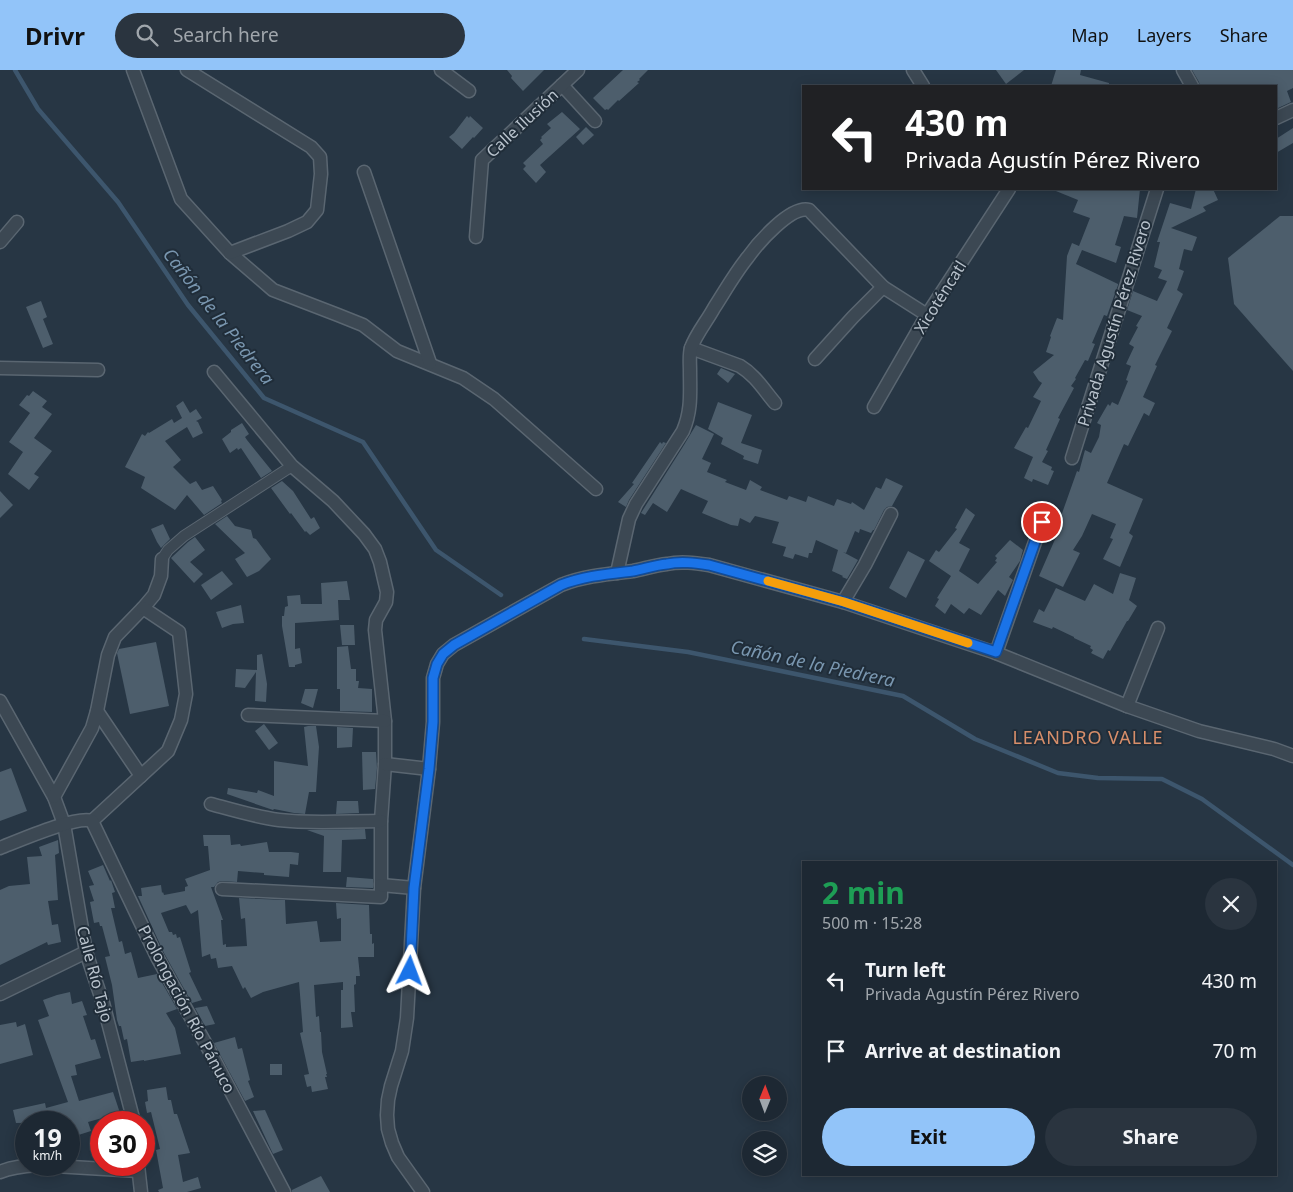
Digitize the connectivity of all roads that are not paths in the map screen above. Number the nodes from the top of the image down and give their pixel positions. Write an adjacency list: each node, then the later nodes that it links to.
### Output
1 (133, 70): 20 (street)
2 (187, 70): 20 (street)
3 (441, 70): 10 (street)
4 (578, 70): 7 (street, Calle Ilusión)
5 (913, 70): 8 (street)
6 (1183, 70): 9 (street)
7 (562, 85): 13 (street, Calle Ilusión); 18 (street, Calle Ilusión)
8 (922, 85)
9 (1191, 85)
10 (469, 91)
11 (1293, 110): 12 (street)
12 (1277, 118)
13 (595, 121)
14 (364, 172): 25 (street)
15 (1008, 190): 22 (street, Xicoténcatl)
16 (1157, 190): 31 (street, Privada Agustín Pérez Rivero)
17 (17, 222): 19 (street)
18 (476, 237)
19 (0, 242)
20 (230, 253): 25 (street)
21 (883, 287): 22 (street); 23 (street); 24 (street)
22 (927, 315): 30 (street, Xicoténcatl)
23 (691, 348): 29 (street); 37 (street)
24 (815, 359)
25 (430, 363): 33 (street)
26 (0, 368): 27 (street)
27 (98, 370)
28 (214, 372): 32 (street)
29 (775, 403)
30 (874, 408)
31 (1072, 458)
32 (292, 466): 36 (street); 46 (street)
33 (596, 490)
34 (891, 514): 38 (street)
35 (1042, 522): 41 (street)
36 (162, 559): 39 (street)
37 (617, 573): 38 (street); 49 (street)
38 (844, 602): 41 (street)
39 (143, 608): 44 (street); 50 (street)
40 (1158, 628): 43 (street)
41 (996, 652): 43 (street)
42 (0, 702): 51 (street, Calle Río Tajo)
43 (1127, 706): 47 (street)
44 (97, 711): 50 (street); 51 (street)
45 (248, 715): 46 (street)
46 (386, 721): 48 (street)
47 (1293, 756)
48 (384, 764): 49 (street); 53 (street)
49 (429, 769): 58 (street)
50 (141, 776): 54 (street)
51 (54, 797): 55 (street, Calle Río Tajo)
52 (211, 804): 53 (street)
53 (381, 821): 57 (street)
54 (93, 823): 55 (street); 67 (street, Prolongación Río Pánuco)
55 (64, 824): 56 (street); 60 (street, Calle Río Tajo)
56 (0, 848)
57 (381, 885): 58 (street); 59 (street)
58 (414, 888): 68 (street)
59 (222, 889)
60 (86, 952): 61 (street); 62 (street, Calle Río Tajo)
61 (0, 994)
62 (131, 1111)
63 (90, 1167): 64 (street)
64 (0, 1172)
65 (139, 1176): 66 (street)
66 (140, 1192)
67 (284, 1192)
68 (422, 1192)

